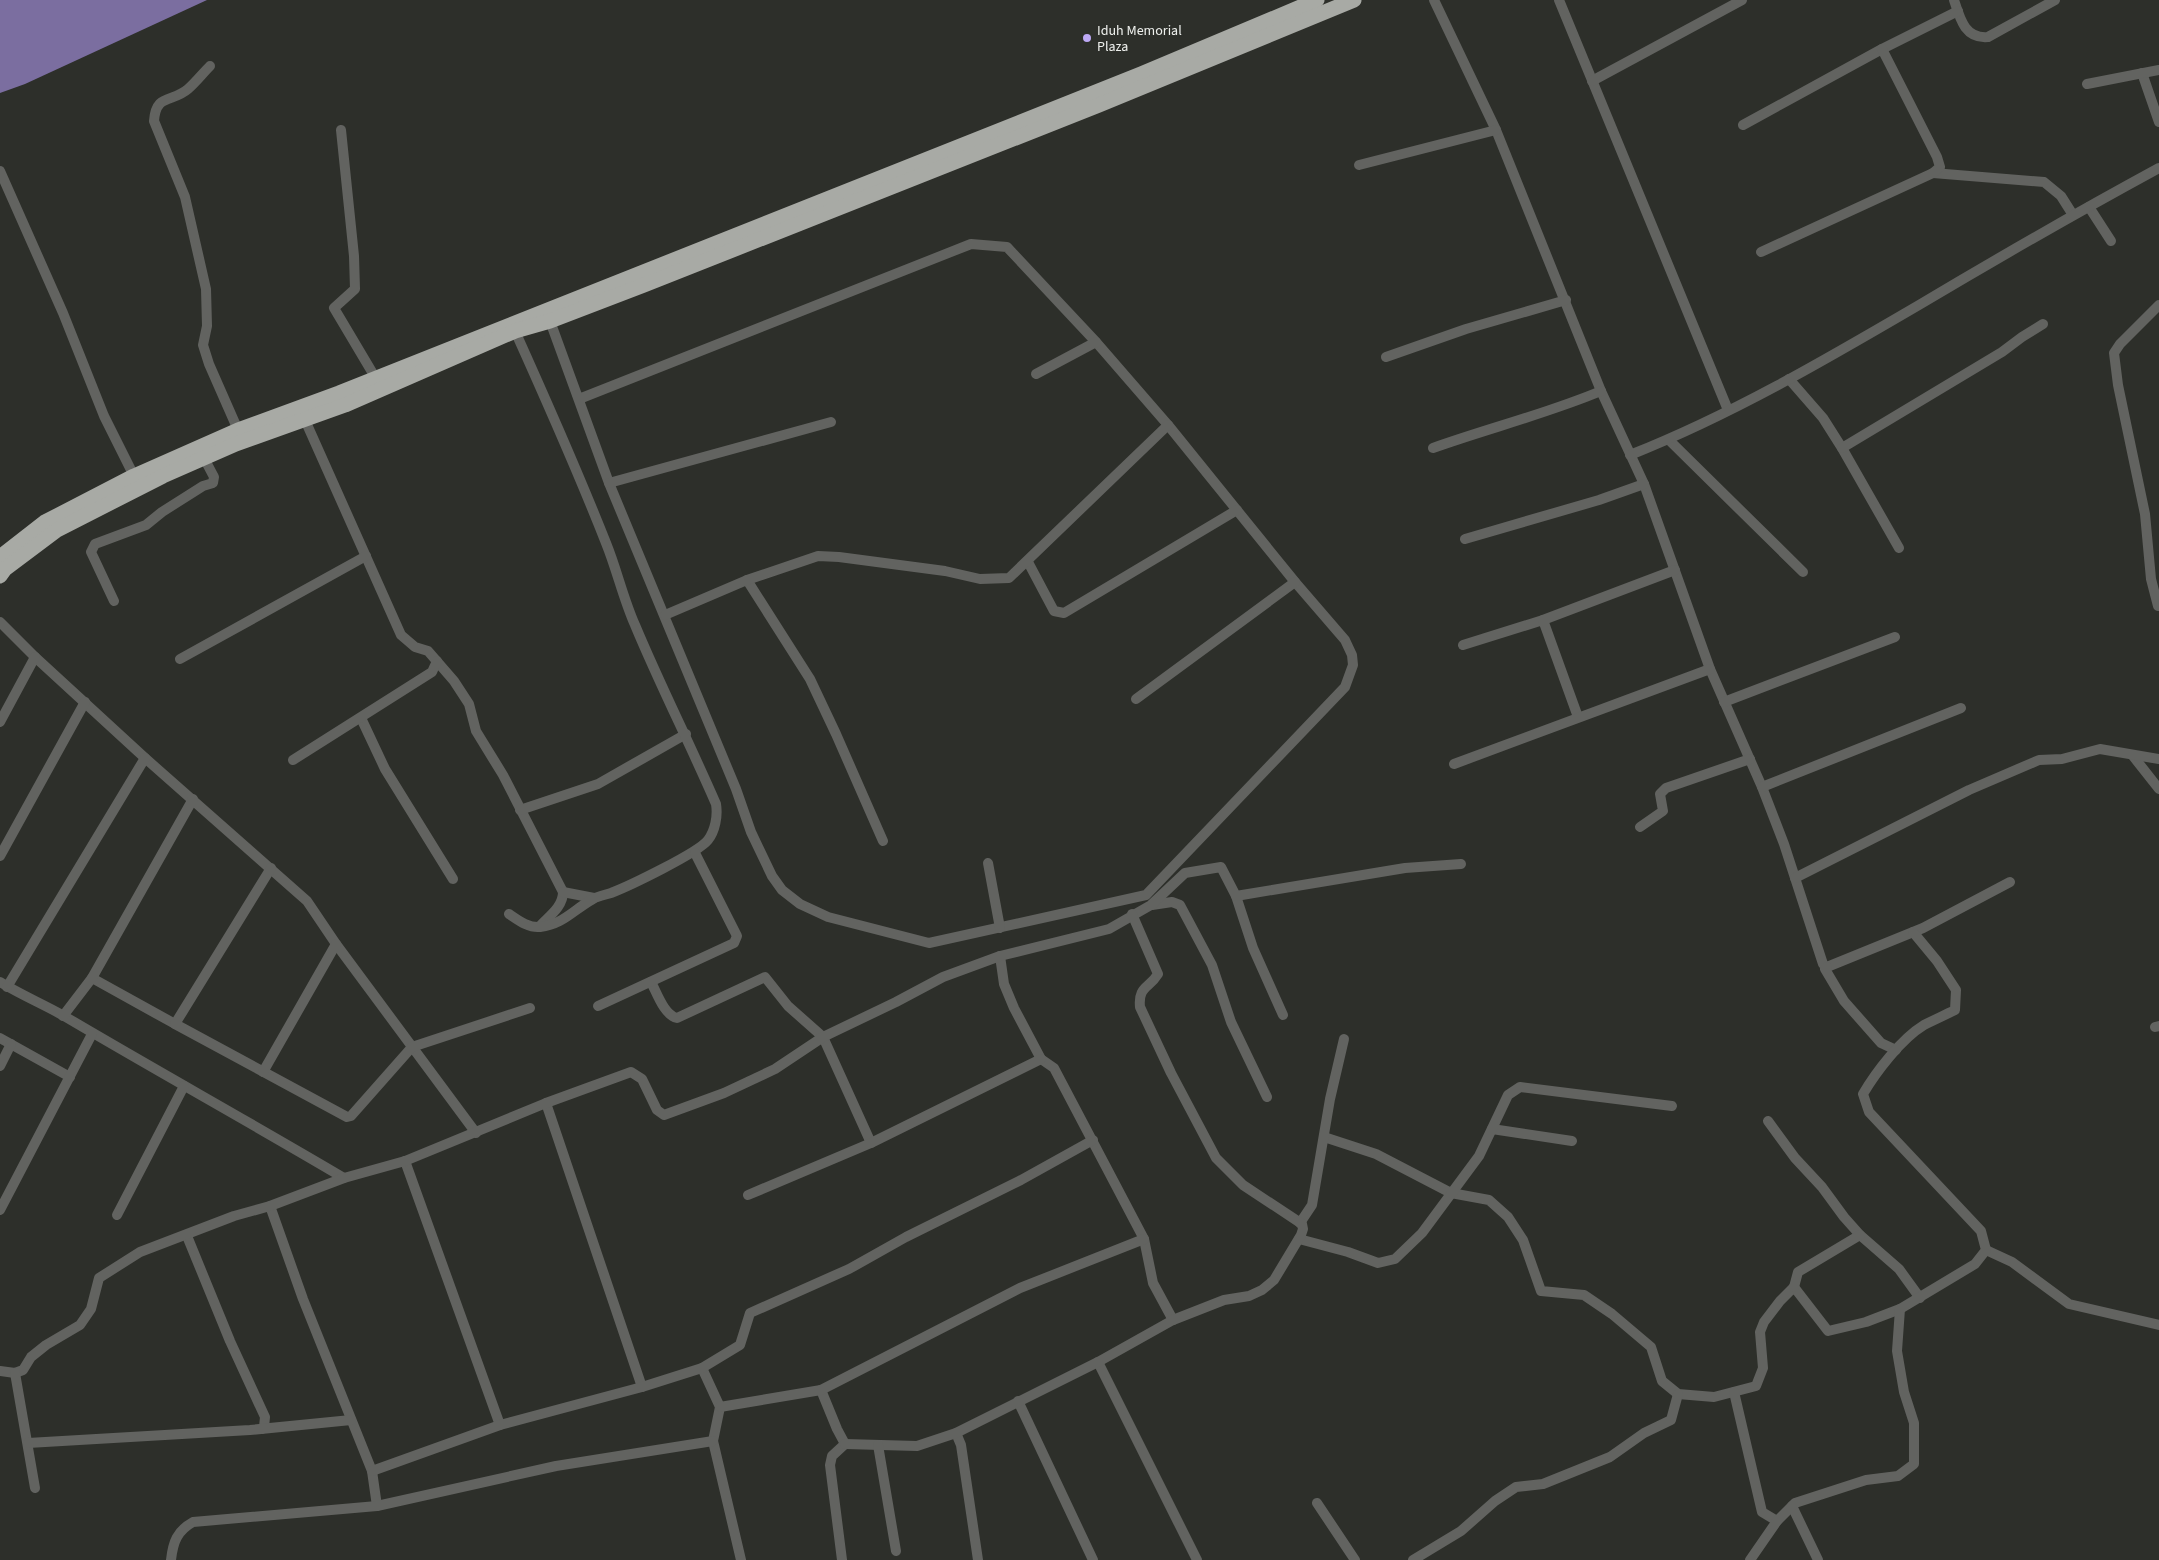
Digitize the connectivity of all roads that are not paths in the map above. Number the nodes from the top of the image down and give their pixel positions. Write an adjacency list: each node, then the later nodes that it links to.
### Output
1 (1316, 0): 15 (highway)
2 (1354, 0): 15 (highway)
3 (1434, 0): 19 (street)
4 (1559, 0): 13 (street)
5 (1742, 0): 13 (street)
6 (1954, 0): 8 (street)
7 (2055, 0): 8 (street)
8 (1958, 11): 9 (street)
9 (1882, 49): 17 (street); 23 (street)
10 (210, 66): 45 (street)
11 (2159, 70): 12 (street)
12 (2142, 73): 14 (street); 16 (street)
13 (1592, 81): 41 (street)
14 (2087, 84)
15 (1096, 99): 30 (highway); 36 (highway)
16 (2159, 122)
17 (1743, 125)
18 (341, 130): 36 (street)
19 (1496, 130): 20 (street); 28 (street)
20 (1359, 165)
21 (2159, 168): 24 (street)
22 (0, 171): 51 (street)
23 (1933, 173): 25 (street); 27 (street)
24 (2089, 207): 25 (street); 26 (street)
25 (2073, 215): 37 (street)
26 (2111, 242)
27 (1761, 252)
28 (1566, 300): 34 (street); 38 (street)
29 (2159, 305): 66 (street)
30 (550, 321): 32 (highway); 40 (street)
31 (2043, 324): 48 (street)
32 (515, 332): 39 (highway); 83 (street)
33 (1096, 342): 35 (street); 40 (street); 44 (street)
34 (1386, 357)
35 (1036, 374)
36 (375, 377): 39 (highway)
37 (1789, 379): 41 (street); 48 (street)
38 (1601, 391): 47 (street); 49 (street)
39 (342, 399): 42 (highway); 45 (highway)
40 (579, 399): 52 (street)
41 (1728, 410): 46 (street)
42 (305, 420): 50 (highway); 57 (street)
43 (831, 422): 52 (street)
44 (1168, 425): 54 (street); 59 (street)
45 (238, 430): 51 (highway)
46 (1669, 440): 49 (street); 61 (street)
47 (1433, 448)
48 (1842, 448): 56 (street)
49 (1630, 455): 53 (street)
50 (204, 458): 62 (highway); 65 (street)
51 (134, 476): 58 (highway)
52 (609, 483): 67 (street)
53 (1644, 484): 55 (street); 60 (street)
54 (1237, 510): 59 (street); 64 (street)
55 (1465, 539)
56 (1899, 548)
57 (366, 556): 73 (street); 74 (street)
58 (0, 557)
59 (1028, 562): 63 (street)
60 (1675, 570): 68 (street); 75 (street)
61 (1804, 572)
62 (0, 576)
63 (747, 580): 67 (street); 95 (street)
64 (1295, 582): 76 (street); 111 (street)
65 (114, 601)
66 (2158, 606)
67 (665, 615): 111 (street)
68 (1543, 620): 71 (street); 80 (street)
69 (0, 622): 72 (street)
70 (1895, 637): 78 (street)
71 (1463, 644)
72 (35, 657): 77 (street); 82 (street)
73 (180, 659)
74 (437, 661): 81 (street); 93 (street)
75 (1710, 669): 78 (street); 80 (street)
76 (1136, 699)
77 (85, 702): 85 (street); 97 (street)
78 (1724, 702): 88 (street)
79 (1962, 708): 90 (street)
80 (1578, 717): 89 (street)
81 (361, 718): 87 (street); 102 (street)
82 (0, 722)
83 (686, 734): 93 (street); 96 (street)
84 (2133, 756): 86 (street); 91 (street); 101 (street)
85 (145, 758): 92 (street); 118 (street)
86 (2159, 759)
87 (293, 760)
88 (1750, 760): 90 (street); 94 (street)
89 (1454, 764)
90 (1762, 787): 101 (street)
91 (2159, 789)
92 (193, 800): 100 (street); 116 (street)
93 (520, 810): 104 (street)
94 (1640, 826)
95 (883, 842)
96 (695, 852): 106 (street); 117 (street)
97 (0, 856)
98 (988, 862): 111 (street)
99 (1461, 864): 105 (street)
100 (271, 868): 113 (street); 123 (street)
101 (1795, 878): 115 (street)
102 (452, 879)
103 (2010, 882): 112 (street)
104 (564, 892): 106 (street); 110 (street)
105 (1236, 896): 107 (street); 121 (street)
106 (594, 898): 110 (street)
107 (1150, 905): 109 (street); 136 (street)
108 (509, 914): 110 (street)
109 (1132, 914): 114 (street); 153 (street)
110 (538, 928)
111 (1000, 928)
112 (1912, 932): 115 (street); 130 (street)
113 (336, 944): 129 (street); 133 (street)
114 (1000, 956): 125 (street); 131 (street)
115 (1827, 967): 130 (street)
116 (92, 978): 122 (street); 123 (street)
117 (651, 982): 119 (street); 125 (street)
118 (4, 985): 122 (street)
119 (598, 1006)
120 (530, 1008): 129 (street)
121 (1283, 1015)
122 (63, 1016): 124 (street)
123 (175, 1024): 133 (street)
124 (92, 1034): 134 (street); 135 (street)
125 (823, 1037): 137 (street); 145 (street)
126 (0, 1038): 128 (street)
127 (1344, 1039): 142 (street)
128 (11, 1044): 132 (street); 134 (street)
129 (412, 1048): 133 (street); 141 (street)
130 (1896, 1050): 158 (street)
131 (1040, 1059): 143 (street); 145 (street)
132 (0, 1066)
133 (263, 1072)
134 (70, 1077): 151 (street)
135 (184, 1086): 147 (street); 152 (street)
136 (1267, 1097)
137 (546, 1103): 141 (street); 169 (street)
138 (1672, 1106): 140 (street)
139 (1768, 1121): 154 (street)
140 (1492, 1129): 144 (street); 148 (street)
141 (476, 1134): 146 (street)
142 (1324, 1137): 148 (street); 153 (street)
143 (1093, 1140): 156 (street); 166 (street)
144 (1572, 1141)
145 (871, 1143): 149 (street)
146 (405, 1161): 147 (street); 176 (street)
147 (344, 1178): 150 (street)
148 (1452, 1193): 157 (street); 172 (street)
149 (748, 1195)
150 (270, 1206): 155 (street); 175 (street)
151 (0, 1210)
152 (117, 1215)
153 (1300, 1223): 157 (street)
154 (1860, 1235): 159 (street); 160 (street)
155 (187, 1236): 168 (street); 177 (street)
156 (1144, 1239): 163 (street); 170 (street)
157 (1299, 1239): 163 (street)
158 (1986, 1250): 161 (street); 164 (street)
159 (1908, 1281): 161 (street); 162 (street)
160 (1794, 1287): 162 (street); 171 (street)
161 (1920, 1298): 162 (street)
162 (1903, 1307): 187 (street)
163 (1173, 1320): 165 (street)
164 (2159, 1325)
165 (1098, 1362): 173 (street); 195 (street)
166 (702, 1368): 169 (street); 174 (street)
167 (0, 1371): 168 (street)
168 (15, 1373): 180 (street)
169 (642, 1387): 176 (street)
170 (821, 1390): 174 (street); 181 (street)
171 (1734, 1392): 172 (street); 188 (street)
172 (1678, 1394): 197 (street)
173 (1018, 1401): 178 (street); 194 (street)
174 (720, 1407): 179 (street)
175 (351, 1420): 177 (street); 183 (street)
176 (500, 1424): 183 (street)
177 (262, 1429): 180 (street)
178 (956, 1433): 182 (street); 193 (street)
179 (713, 1441): 186 (street); 191 (street)
180 (28, 1443): 184 (street)
181 (845, 1444): 182 (street); 192 (street)
182 (878, 1444): 189 (street)
183 (372, 1471): 186 (street)
184 (35, 1488)
185 (1318, 1503): 196 (street)
186 (377, 1506): 190 (street)
187 (1792, 1506): 188 (street); 199 (street)
188 (1776, 1521): 198 (street)
189 (896, 1552)
190 (171, 1560)
191 (742, 1560)
192 (842, 1560)
193 (978, 1560)
194 (1093, 1560)
195 (1197, 1560)
196 (1355, 1560)
197 (1413, 1560)
198 (1750, 1560)
199 (1818, 1560)

